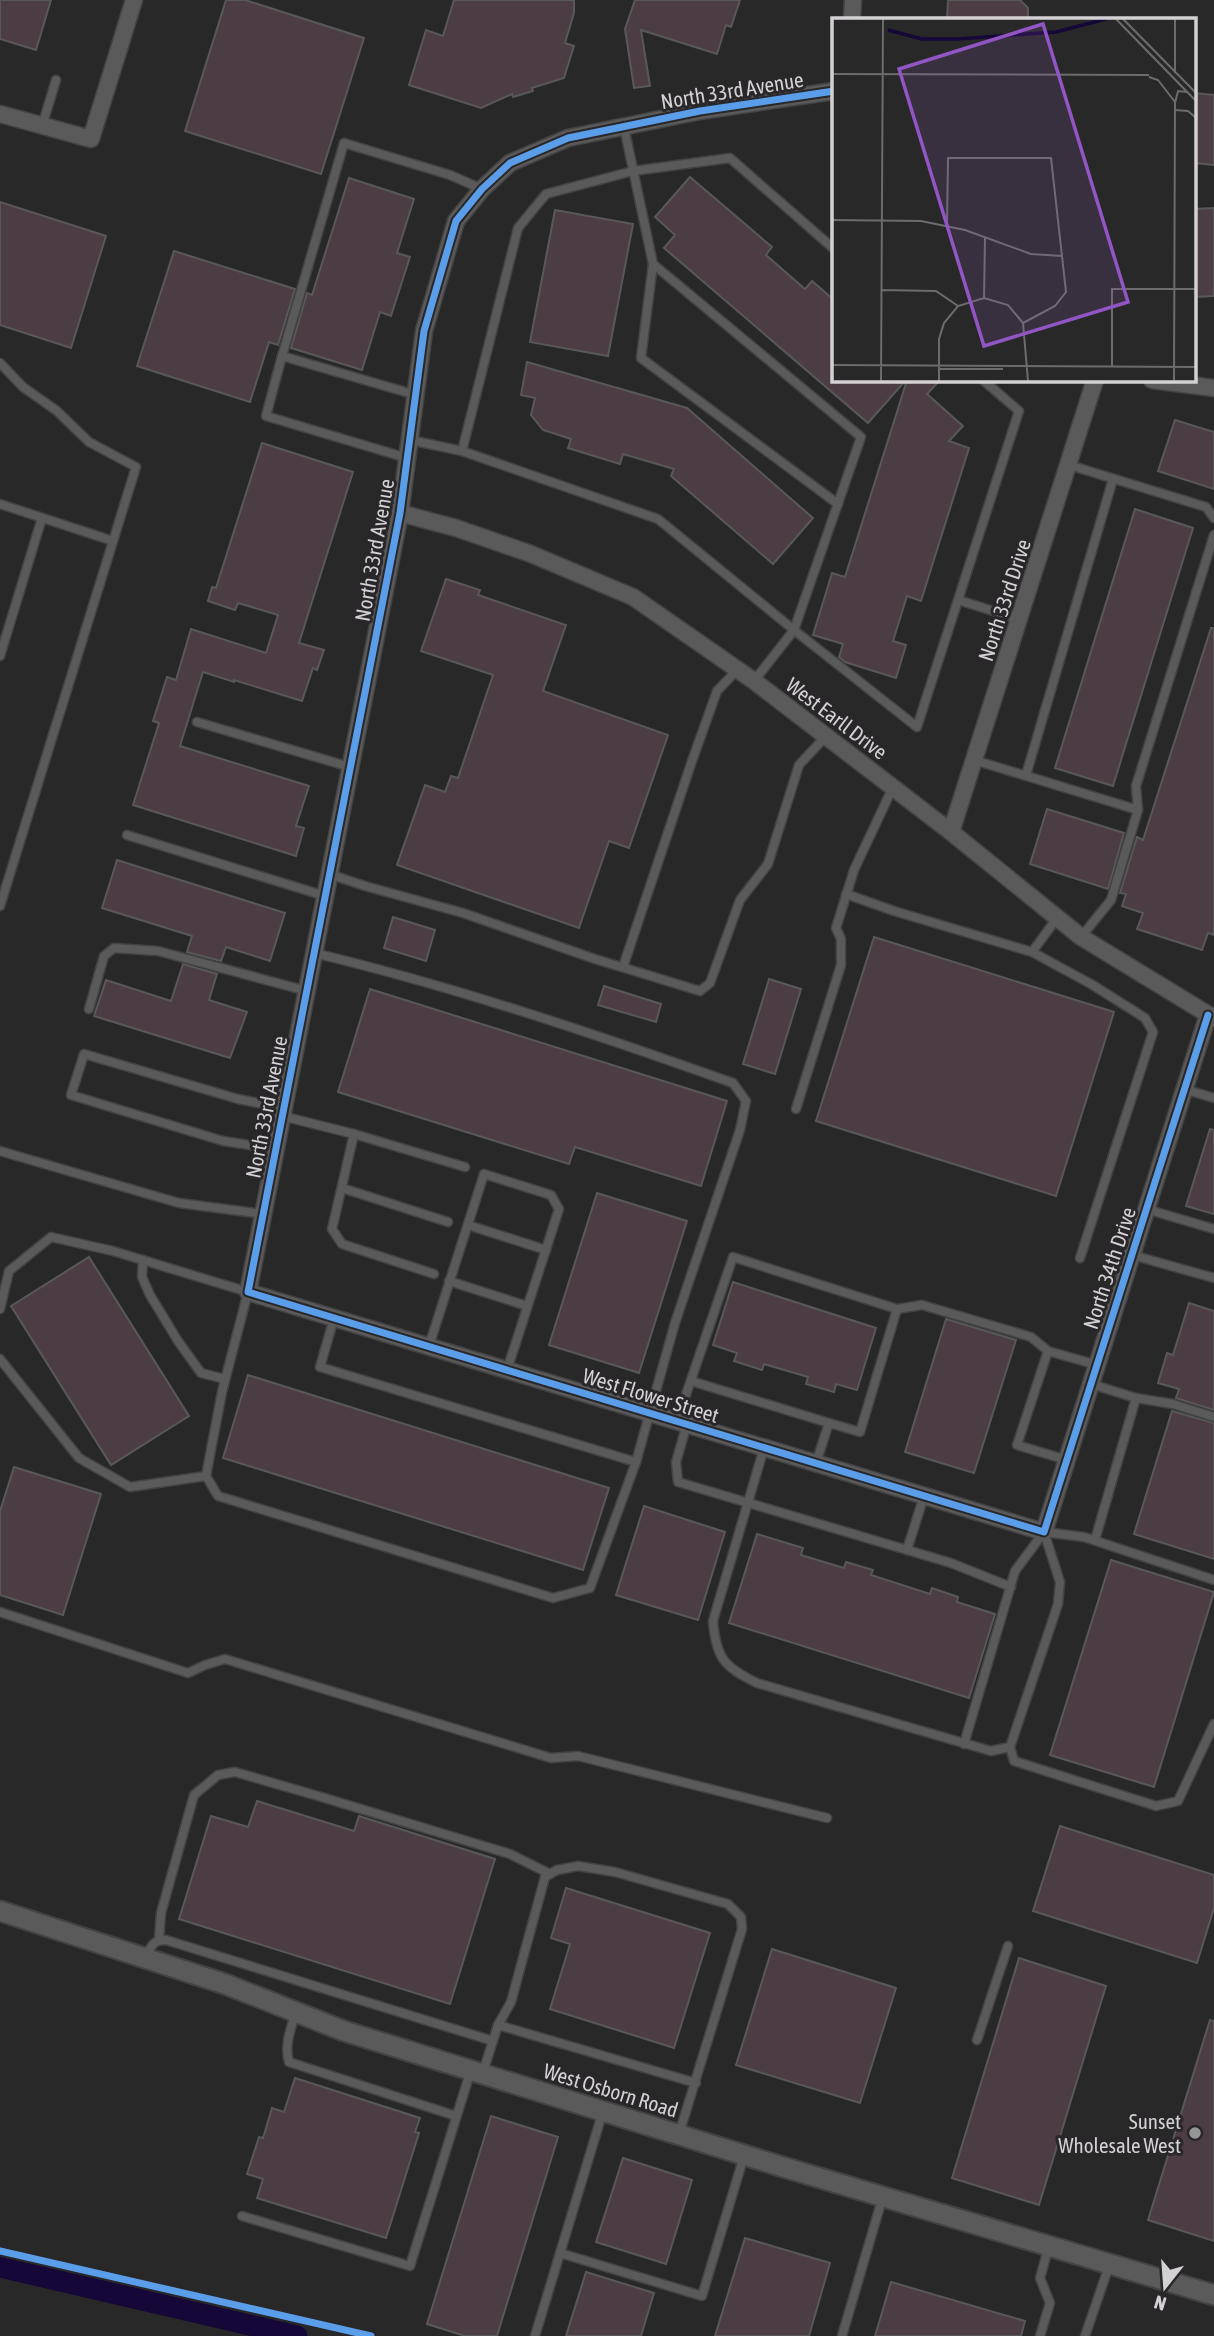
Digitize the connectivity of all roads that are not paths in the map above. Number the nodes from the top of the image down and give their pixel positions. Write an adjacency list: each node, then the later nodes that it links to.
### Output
1 (134, 0): 7 (street)
2 (852, 0): 3 (street)
3 (852, 18)
4 (56, 80): 7 (lane)
5 (832, 91): 8 (street, North 33rd Avenue)
6 (0, 114): 7 (street)
7 (42, 126)
8 (624, 127): 9 (lane); 10 (street, North 33rd Avenue)
9 (633, 171): 11 (lane); 12 (lane); 21 (lane)
10 (482, 189): 13 (lane); 19 (street, North 33rd Avenue)
11 (832, 247)
12 (653, 264): 26 (lane); 26 (lane)
13 (282, 356): 19 (lane); 22 (lane)
14 (0, 363): 31 (lane)
15 (985, 382): 32 (lane)
16 (1094, 382): 23 (street, North 33rd Drive)
17 (1168, 382): 18 (street)
18 (1214, 388)
19 (416, 395): 20 (street, North 33rd Avenue)
20 (410, 440): 21 (lane); 22 (street, North 33rd Avenue)
21 (462, 451): 34 (lane)
22 (407, 458): 27 (street, North 33rd Avenue)
23 (1069, 465): 24 (lane); 33 (street, North 33rd Drive)
24 (1113, 478): 29 (lane); 42 (lane)
25 (0, 504): 28 (lane)
26 (838, 504): 34 (lane)
27 (400, 513): 36 (street, West Earll Drive); 41 (street, North 33rd Avenue)
28 (43, 518): 31 (lane); 35 (lane)
29 (1214, 518)
30 (1214, 535): 44 (lane)
31 (113, 541): 50 (lane)
32 (958, 600): 33 (lane); 34 (lane)
33 (1019, 619): 40 (street, North 33rd Drive)
34 (794, 631): 37 (lane)
35 (0, 656)
36 (738, 669): 37 (street, West Earll Drive); 55 (lane)
37 (754, 681): 39 (street, West Earll Drive)
38 (197, 722): 41 (lane)
39 (826, 736): 43 (street, West Earll Drive); 55 (lane)
40 (974, 760): 42 (lane); 45 (street, North 33rd Drive)
41 (350, 767): 47 (street, North 33rd Avenue)
42 (1026, 775): 44 (lane)
43 (893, 787): 45 (street, West Earll Drive); 48 (lane)
44 (1138, 810): 52 (lane)
45 (951, 832): 51 (street, West Earll Drive)
46 (127, 835): 49 (lane)
47 (329, 874): 49 (street, North 33rd Avenue); 55 (lane)
48 (846, 894): 53 (lane); 61 (lane)
49 (325, 897): 54 (street, North 33rd Avenue)
50 (0, 906)
51 (1058, 918): 52 (street, West Earll Drive); 53 (lane)
52 (1081, 937): 58 (street, West Earll Drive)
53 (1032, 952): 75 (lane)
54 (314, 953): 56 (street, North 33rd Avenue); 94 (lane)
55 (624, 967)
56 (307, 991): 57 (lane); 62 (street, North 33rd Avenue)
57 (89, 1009)
58 (1211, 1016): 59 (street, North 34th Drive)
59 (1184, 1089): 60 (lane); 68 (street, North 34th Drive)
60 (1214, 1098)
61 (796, 1109)
62 (283, 1112): 63 (lane); 64 (street, North 33rd Avenue); 64 (lane)
63 (354, 1133): 66 (lane); 67 (lane)
64 (276, 1149): 69 (street, North 33rd Avenue)
65 (0, 1151): 69 (lane)
66 (464, 1167)
67 (342, 1188): 70 (lane); 77 (lane)
68 (1146, 1209): 72 (lane); 74 (street, North 34th Drive)
69 (263, 1214): 80 (street, North 33rd Avenue)
70 (448, 1222)
71 (468, 1225): 73 (lane); 73 (lane); 79 (lane)
72 (1214, 1229)
73 (546, 1250): 81 (lane)
74 (1132, 1255): 78 (lane); 88 (street, North 34th Drive)
75 (1080, 1258)
76 (143, 1260): 80 (lane); 82 (lane); 90 (lane)
77 (434, 1274)
78 (1214, 1278)
79 (449, 1281): 81 (lane); 85 (lane)
80 (248, 1292): 84 (street, West Flower Street); 90 (lane)
81 (527, 1306): 89 (lane)
82 (0, 1308)
83 (897, 1309): 86 (lane); 91 (lane); 97 (lane)
84 (334, 1318): 85 (street, West Flower Street); 100 (lane)
85 (429, 1346): 89 (street, West Flower Street)
86 (1048, 1351): 88 (lane); 99 (lane)
87 (0, 1359): 102 (lane)
88 (1097, 1365): 92 (street, North 34th Drive)
89 (507, 1370): 94 (street, West Flower Street)
90 (225, 1380): 102 (lane)
91 (691, 1381): 96 (lane); 97 (lane)
92 (1091, 1384): 93 (lane); 99 (street, North 34th Drive)
93 (1136, 1398): 95 (lane); 106 (lane)
94 (649, 1413): 96 (street, West Flower Street); 100 (lane)
95 (1214, 1417)
96 (682, 1422): 98 (street, West Flower Street); 104 (lane)
97 (829, 1423): 101 (lane)
98 (764, 1448): 101 (street, West Flower Street); 104 (lane)
99 (1067, 1460): 105 (street, North 34th Drive)
100 (636, 1462): 102 (lane)
101 (816, 1463): 103 (street, West Flower Street)
102 (206, 1476)
103 (924, 1496): 105 (street, West Flower Street); 107 (lane)
104 (748, 1502): 107 (lane); 112 (lane)
105 (1044, 1532): 106 (lane); 109 (lane); 113 (lane)
106 (1096, 1540): 108 (lane)
107 (907, 1550): 109 (lane)
108 (1214, 1580)
109 (1011, 1587): 112 (lane)
110 (0, 1612): 114 (lane)
111 (1214, 1724): 113 (lane)
112 (964, 1744): 113 (lane)
113 (1010, 1747)
114 (827, 1818)
115 (550, 1874): 117 (lane); 121 (lane); 125 (lane)
116 (0, 1910): 119 (street, West Osborn Road)
117 (159, 1940): 119 (lane); 123 (lane)
118 (1007, 1946): 122 (lane)
119 (146, 1958): 120 (street, West Osborn Road)
120 (296, 2012): 124 (street, West Osborn Road); 127 (lane)
121 (498, 2025): 123 (lane); 125 (lane)
122 (977, 2040)
123 (493, 2041): 124 (lane)
124 (477, 2072): 126 (street, West Osborn Road); 127 (lane)
125 (696, 2083): 128 (lane)
126 (603, 2111): 128 (street, West Osborn Road); 133 (lane)
127 (456, 2116): 131 (lane)
128 (679, 2134): 129 (street, West Osborn Road)
129 (745, 2155): 130 (street, West Osborn Road); 133 (lane)
130 (883, 2196): 132 (street, West Osborn Road); 137 (lane)
131 (242, 2216)
132 (1049, 2246): 134 (street, West Osborn Road); 138 (lane)
133 (560, 2253): 136 (lane)
134 (1109, 2264): 135 (street, West Osborn Road); 139 (lane)
135 (1214, 2295)
136 (535, 2336)
137 (842, 2336)
138 (1040, 2336)
139 (1085, 2336)

